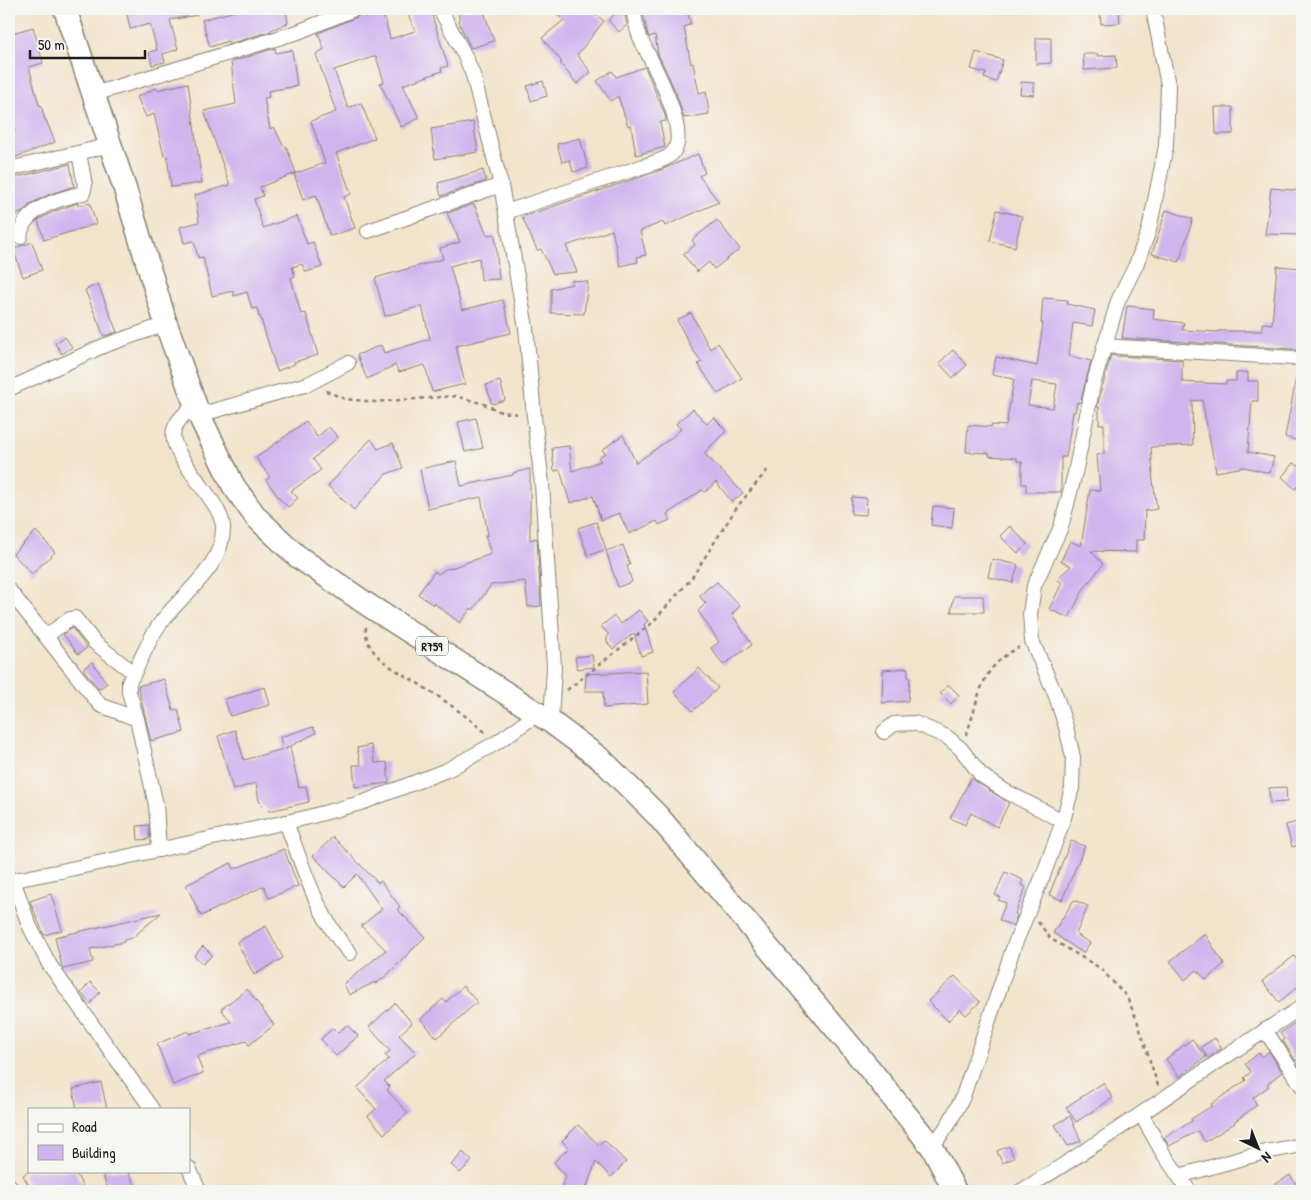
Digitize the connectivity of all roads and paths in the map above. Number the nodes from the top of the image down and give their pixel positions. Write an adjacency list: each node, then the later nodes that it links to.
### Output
1 (65, 9): 6 (main road, R759)
2 (354, 9): 6 (street)
3 (440, 9): 10 (street)
4 (633, 9): 11 (street)
5 (1153, 9): 15 (street)
6 (94, 94): 7 (main road, R759)
7 (110, 145): 8 (street); 14 (main road, R759)
8 (79, 153): 9 (street); 13 (street)
9 (9, 169)
10 (501, 185): 11 (street); 12 (street)
11 (506, 212): 21 (street)
12 (368, 230)
13 (20, 237)
14 (166, 324): 19 (street); 20 (main road, R759)
15 (1104, 346): 16 (street); 26 (street)
16 (1292, 358)
17 (348, 363): 18 (street)
18 (308, 384): 20 (street); 21 (path)
19 (9, 389)
20 (197, 409): 24 (main road, R759); 27 (street)
21 (534, 416): 28 (street)
22 (769, 468): 28 (path)
23 (9, 590): 25 (street)
24 (368, 605): 28 (main road, R759); 31 (path)
25 (46, 636): 27 (street); 29 (street)
26 (1032, 641): 32 (path); 33 (street)
27 (134, 673): 29 (street)
28 (548, 712): 31 (street); 48 (main road, R759)
29 (137, 719): 35 (street)
30 (884, 732): 32 (street)
31 (496, 742): 34 (street)
32 (961, 749): 33 (street)
33 (1063, 821): 39 (street)
34 (286, 822): 35 (street); 40 (street)
35 (159, 850): 36 (street)
36 (11, 880): 45 (street)
37 (1302, 881): 38 (path)
38 (1302, 905)
39 (1029, 910): 44 (path); 48 (street)
40 (350, 953)
41 (1302, 1007): 42 (street)
42 (1265, 1030): 43 (street); 44 (street)
43 (1302, 1086)
44 (1162, 1100): 46 (street)
45 (151, 1108)
46 (1141, 1114): 50 (street); 55 (street)
47 (1302, 1145): 50 (street)
48 (932, 1147): 54 (main road, R759)
49 (190, 1170): 53 (street)
50 (1179, 1176): 56 (street)
51 (9, 1185): 52 (street)
52 (14, 1191)
53 (199, 1191)
54 (955, 1191)
55 (1021, 1191)
56 (1189, 1191)

